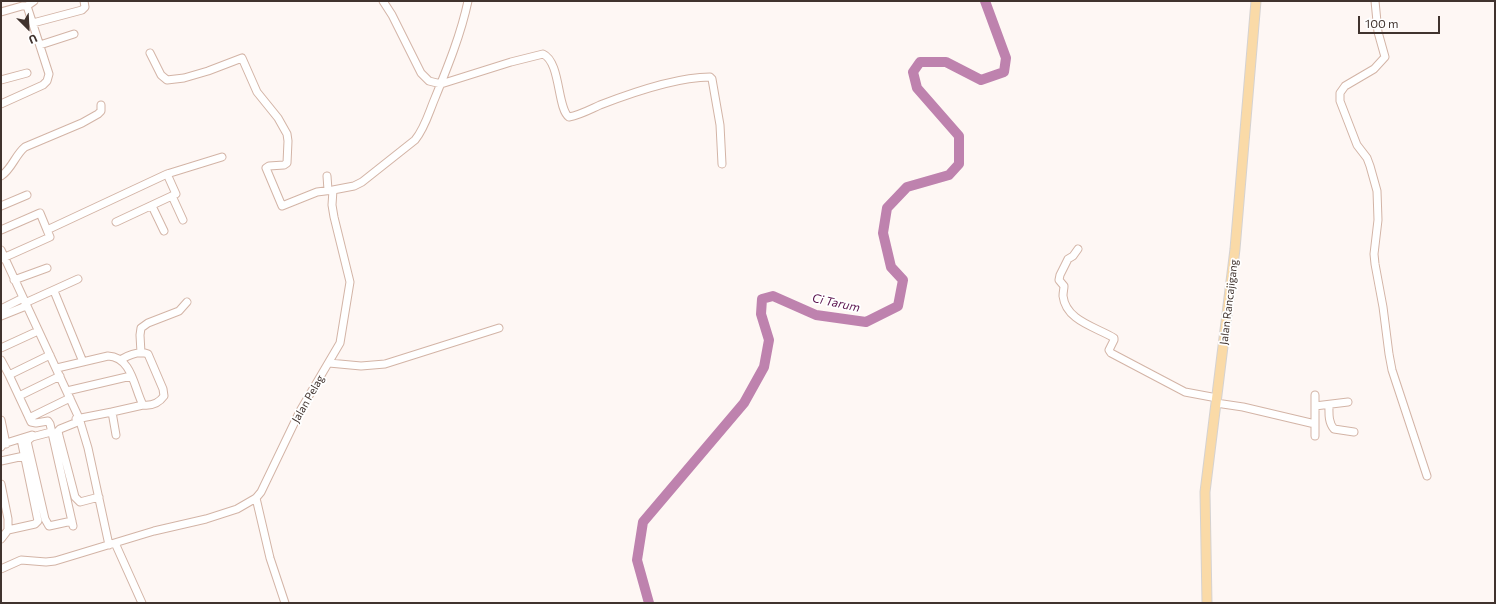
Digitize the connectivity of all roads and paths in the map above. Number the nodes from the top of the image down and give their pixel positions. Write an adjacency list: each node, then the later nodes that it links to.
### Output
1 (34, 1): 8 (street)
2 (84, 1): 10 (street)
3 (383, 1): 16 (street)
4 (468, 1): 16 (street)
5 (1256, 1): 60 (main road, Jalan Rancajigang)
6 (1375, 1): 78 (street)
7 (15, 4): 8 (street); 9 (street)
8 (27, 6): 10 (street)
9 (1, 12)
10 (33, 23): 12 (street)
11 (74, 34): 12 (street)
12 (40, 44): 17 (street)
13 (150, 53): 24 (street)
14 (27, 73): 15 (street)
15 (1, 80)
16 (441, 84): 20 (street); 24 (street)
17 (1, 104)
18 (101, 105): 22 (street)
19 (222, 157): 21 (street)
20 (722, 164)
21 (166, 174): 26 (street); 32 (street)
22 (1, 176)
23 (327, 176): 24 (street, Jalan Pelag)
24 (331, 190): 53 (street, Jalan Pelag)
25 (27, 195): 27 (street)
26 (172, 196): 28 (street); 29 (street)
27 (1, 206)
28 (152, 206): 30 (street); 33 (street)
29 (183, 220)
30 (116, 222)
31 (1, 230): 32 (street)
32 (47, 230): 36 (street)
33 (164, 231)
34 (1078, 249): 60 (street)
35 (1, 250): 36 (street)
36 (3, 259): 39 (street)
37 (48, 268): 39 (street)
38 (78, 279): 40 (street)
39 (14, 280): 42 (street)
40 (54, 291): 42 (street); 52 (street)
41 (187, 302): 48 (street)
42 (25, 303): 43 (street); 44 (street); 46 (street)
43 (1, 310)
44 (1, 316)
45 (499, 328): 53 (street)
46 (38, 331): 47 (street); 49 (street)
47 (1, 348)
48 (141, 353): 50 (street); 63 (street)
49 (50, 355): 54 (street); 55 (street)
50 (122, 359): 52 (street); 56 (street)
51 (1, 360): 55 (street)
52 (83, 362): 54 (street)
53 (329, 363): 81 (street, Jalan Pelag)
54 (59, 372): 57 (street); 59 (street)
55 (9, 375): 59 (street)
56 (131, 376): 57 (street); 63 (street)
57 (69, 395): 66 (street); 67 (street)
58 (1315, 395): 64 (street)
59 (19, 396): 66 (street)
60 (1216, 401): 69 (street); 89 (main road, Jalan Rancajigang)
61 (1348, 402): 62 (street)
62 (1329, 404): 64 (street); 71 (street)
63 (144, 405): 65 (street)
64 (1315, 406): 69 (street)
65 (112, 412): 67 (street); 72 (street)
66 (29, 418): 70 (street)
67 (80, 419): 70 (street); 80 (street); 80 (street)
68 (1, 420): 75 (street)
69 (1315, 424): 73 (street)
70 (51, 430): 70 (street); 74 (street)
71 (1354, 432)
72 (116, 435)
73 (1315, 436)
74 (21, 439): 75 (street); 76 (street)
75 (4, 445)
76 (24, 456): 77 (street); 83 (street)
77 (1, 461)
78 (1428, 476)
79 (1, 484): 82 (street)
80 (99, 497): 85 (street)
81 (256, 498): 85 (street, Jalan Pelag); 88 (street)
82 (4, 510): 83 (street)
83 (8, 530): 84 (street)
84 (1, 539)
85 (112, 544): 86 (street, Jalan Pelag); 87 (street)
86 (1, 569)
87 (142, 603)
88 (285, 603)
89 (1207, 603)

